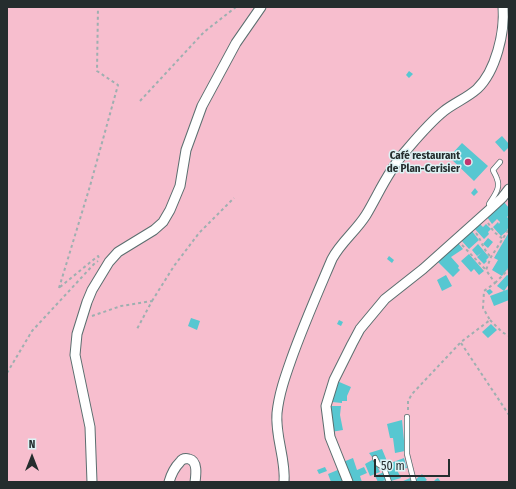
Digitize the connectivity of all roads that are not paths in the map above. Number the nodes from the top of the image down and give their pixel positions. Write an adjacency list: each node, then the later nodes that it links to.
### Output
1 (261, 7): 8 (street)
2 (503, 7): 11 (street)
3 (500, 162): 5 (lane)
4 (509, 189): 5 (street)
5 (491, 209): 12 (street)
6 (407, 417): 14 (lane)
7 (375, 458): 13 (lane)
8 (92, 482)
9 (169, 482): 10 (street)
10 (195, 482)
11 (284, 482)
12 (348, 482)
13 (387, 482)
14 (414, 482)

